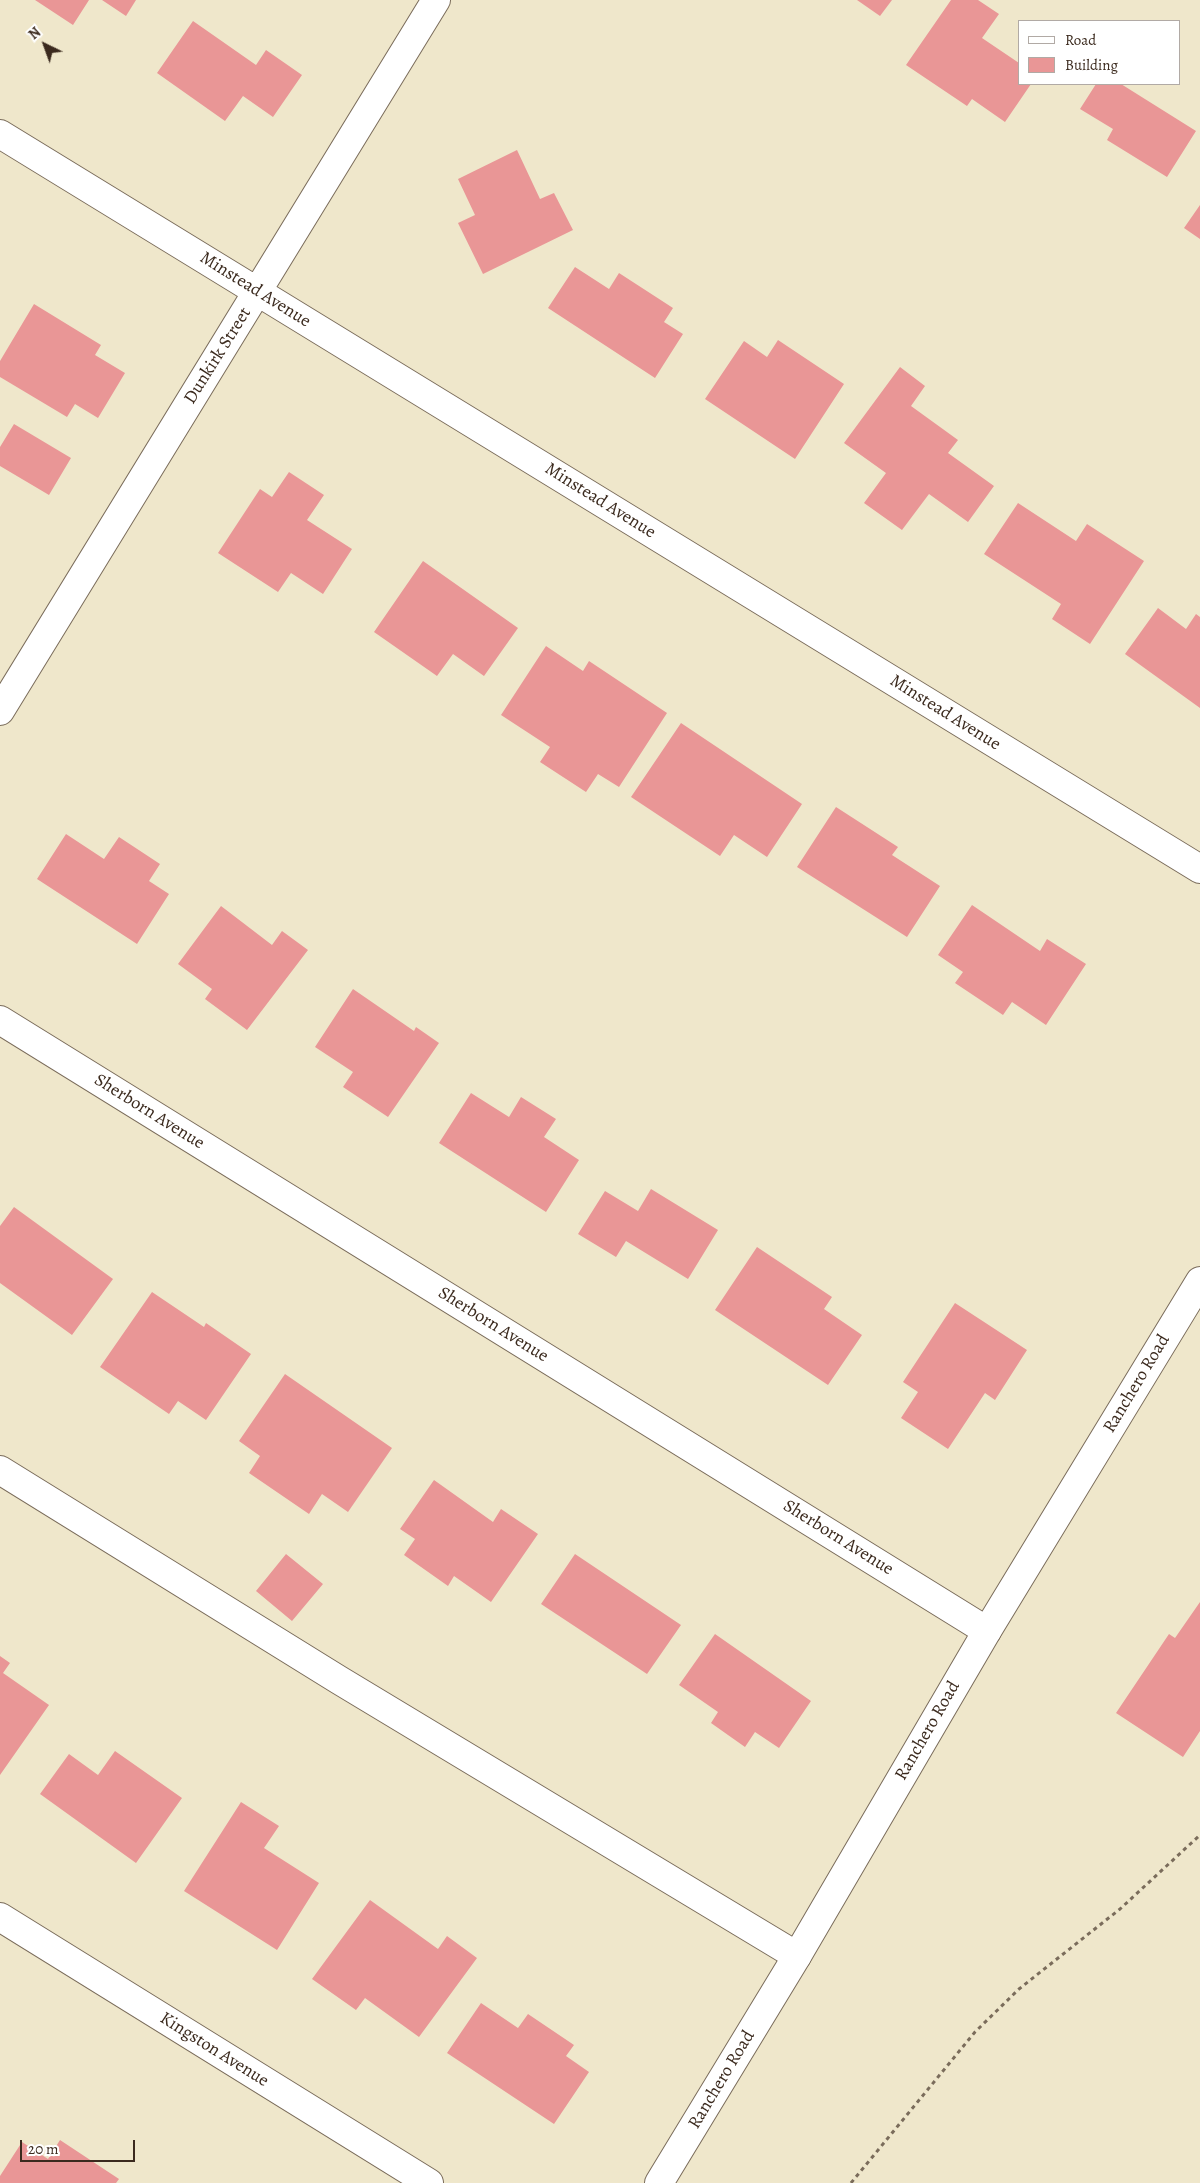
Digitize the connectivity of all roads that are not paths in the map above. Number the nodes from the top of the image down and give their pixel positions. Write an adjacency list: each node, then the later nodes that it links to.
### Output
1 (436, 0): 3 (street, Dunkirk Street)
2 (0, 134): 3 (street, Minstead Avenue)
3 (258, 292): 4 (street, Dunkirk Street); 5 (street, Minstead Avenue)
4 (0, 711)
5 (1200, 869)
6 (0, 1020): 9 (street, Sherborn Avenue)
7 (1200, 1281): 9 (street, Ranchero Road)
8 (0, 1470): 11 (street)
9 (987, 1630): 11 (street, Ranchero Road)
10 (0, 1917): 12 (street, Kingston Avenue)
11 (797, 1956): 13 (street, Ranchero Road)
12 (428, 2183)
13 (659, 2183)

